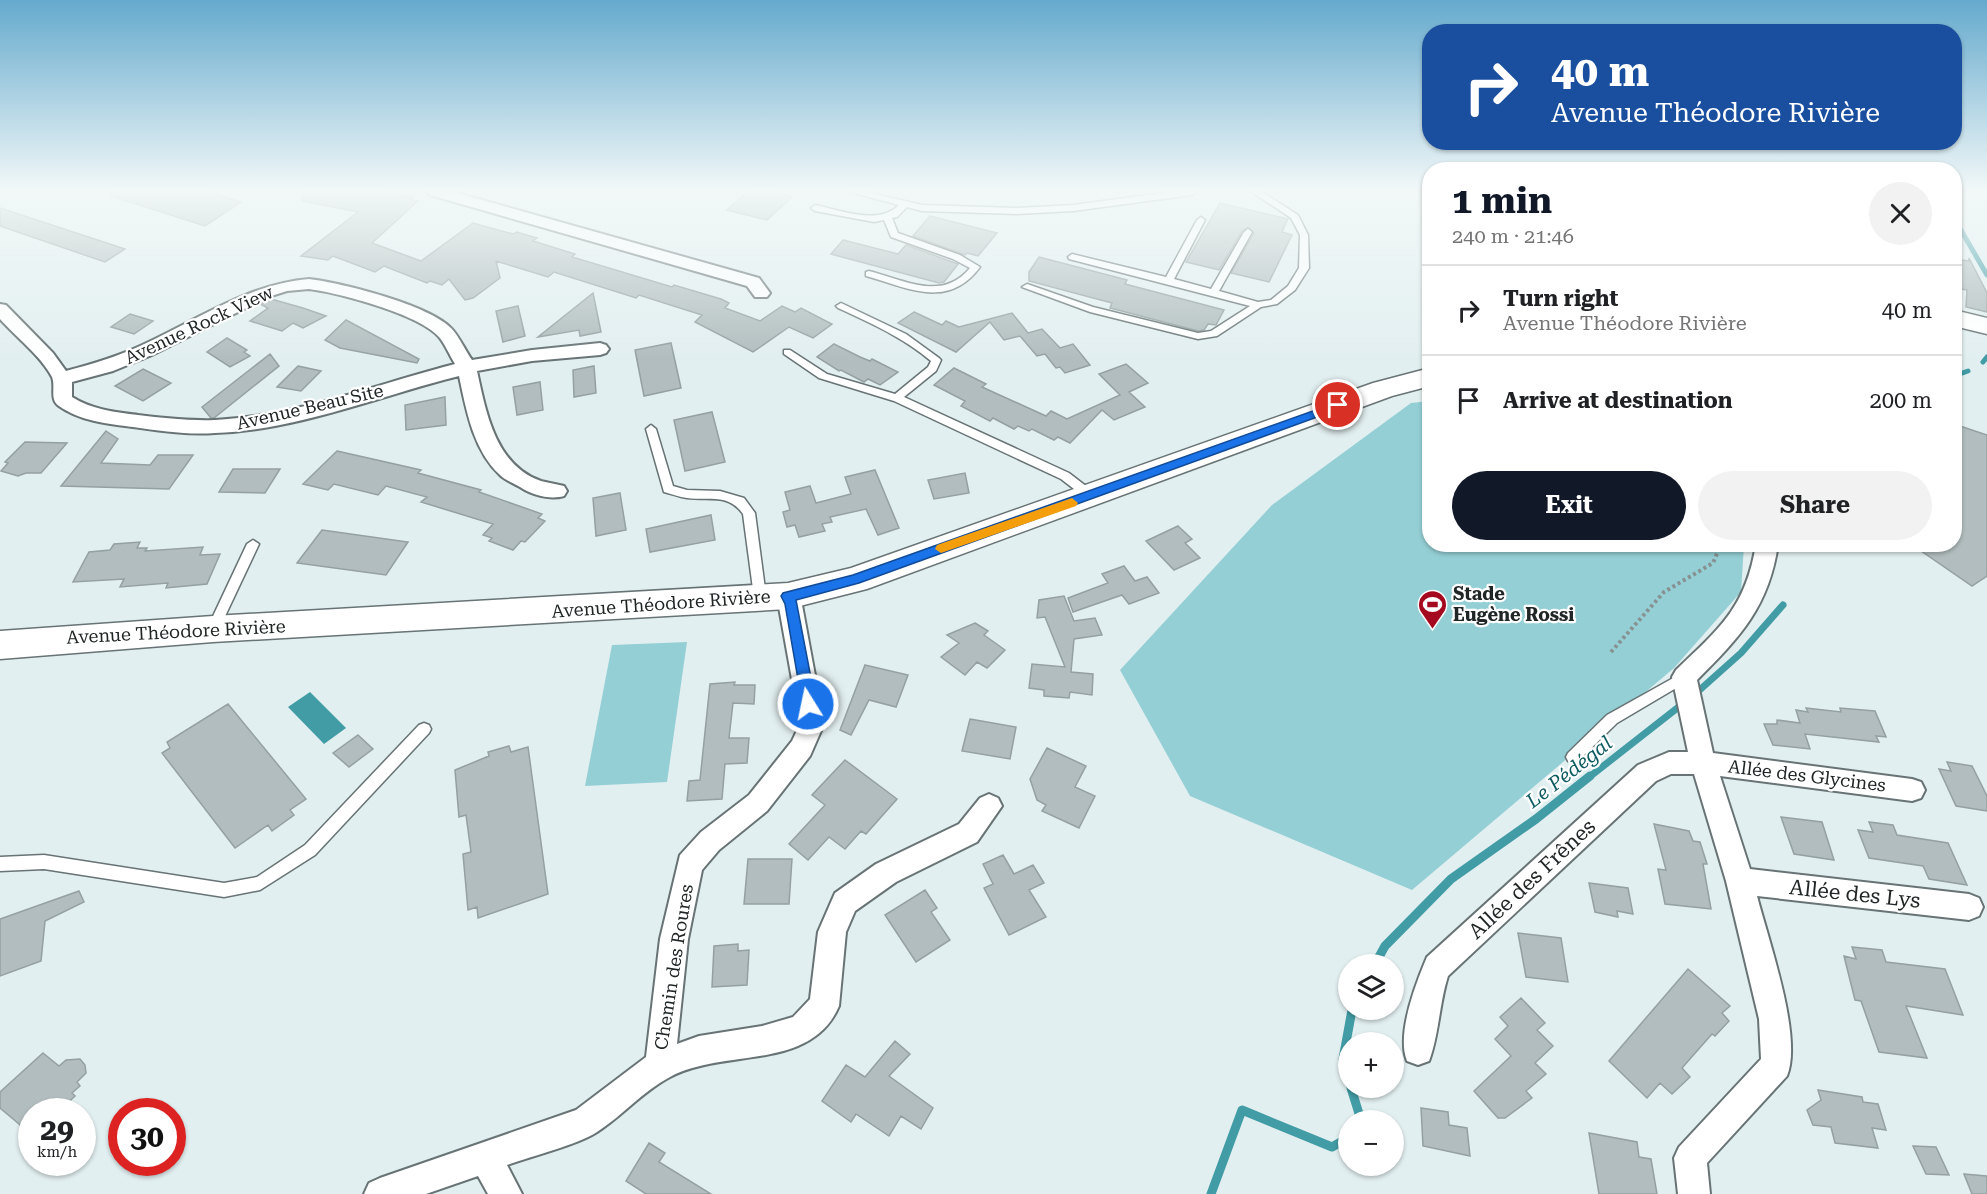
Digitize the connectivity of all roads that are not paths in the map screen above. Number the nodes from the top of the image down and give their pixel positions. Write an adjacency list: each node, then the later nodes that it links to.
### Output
1 (632, 248): 11 (street)
2 (924, 248): 7 (lane)
3 (1186, 248): 8 (lane)
4 (1239, 248): 10 (lane)
5 (1304, 248): 12 (lane)
6 (1072, 256): 8 (lane)
7 (869, 274)
8 (1169, 281): 10 (lane)
9 (1027, 287): 12 (lane)
10 (1215, 292): 12 (lane)
11 (761, 293)
12 (1258, 305)
13 (841, 306): 24 (lane)
14 (0, 309): 22 (street, Avenue Beau Site)
15 (1962, 320): 16 (main road)
16 (1987, 326)
17 (1987, 335): 18 (main road)
18 (1962, 336)
19 (600, 349): 21 (street, Avenue Beau Site)
20 (787, 352): 24 (lane)
21 (467, 368): 22 (street, Avenue Beau Site); 22 (street, Avenue Rock View); 26 (street, Avenue Rock View)
22 (62, 378)
23 (1422, 379): 27 (main road, Avenue Théodore Rivière)
24 (897, 398): 27 (lane)
25 (651, 429): 30 (lane)
26 (557, 491)
27 (1091, 496): 30 (main road, Avenue Théodore Rivière)
28 (253, 544): 31 (lane)
29 (1766, 552): 33 (street)
30 (775, 597): 31 (main road, Avenue Théodore Rivière); 43 (street, Chemin des Roures)
31 (213, 629): 32 (main road, Avenue Théodore Rivière)
32 (0, 645)
33 (1683, 677): 35 (street); 36 (lane)
34 (424, 729): 39 (lane)
35 (1700, 751): 37 (street, Allée des Glycines); 40 (street); 42 (street, Allée des Frênes)
36 (1573, 757)
37 (1912, 790)
38 (989, 806): 43 (street, Chemin des Roures)
39 (0, 864)
40 (1740, 881): 41 (street, Allée des Lys); 47 (street)
41 (1969, 907)
42 (1418, 1050)
43 (660, 1065): 44 (street, Chemin des Roures)
44 (485, 1157): 45 (street, Chemin des Roures); 46 (street)
45 (380, 1194)
46 (506, 1194)
47 (1694, 1194)

